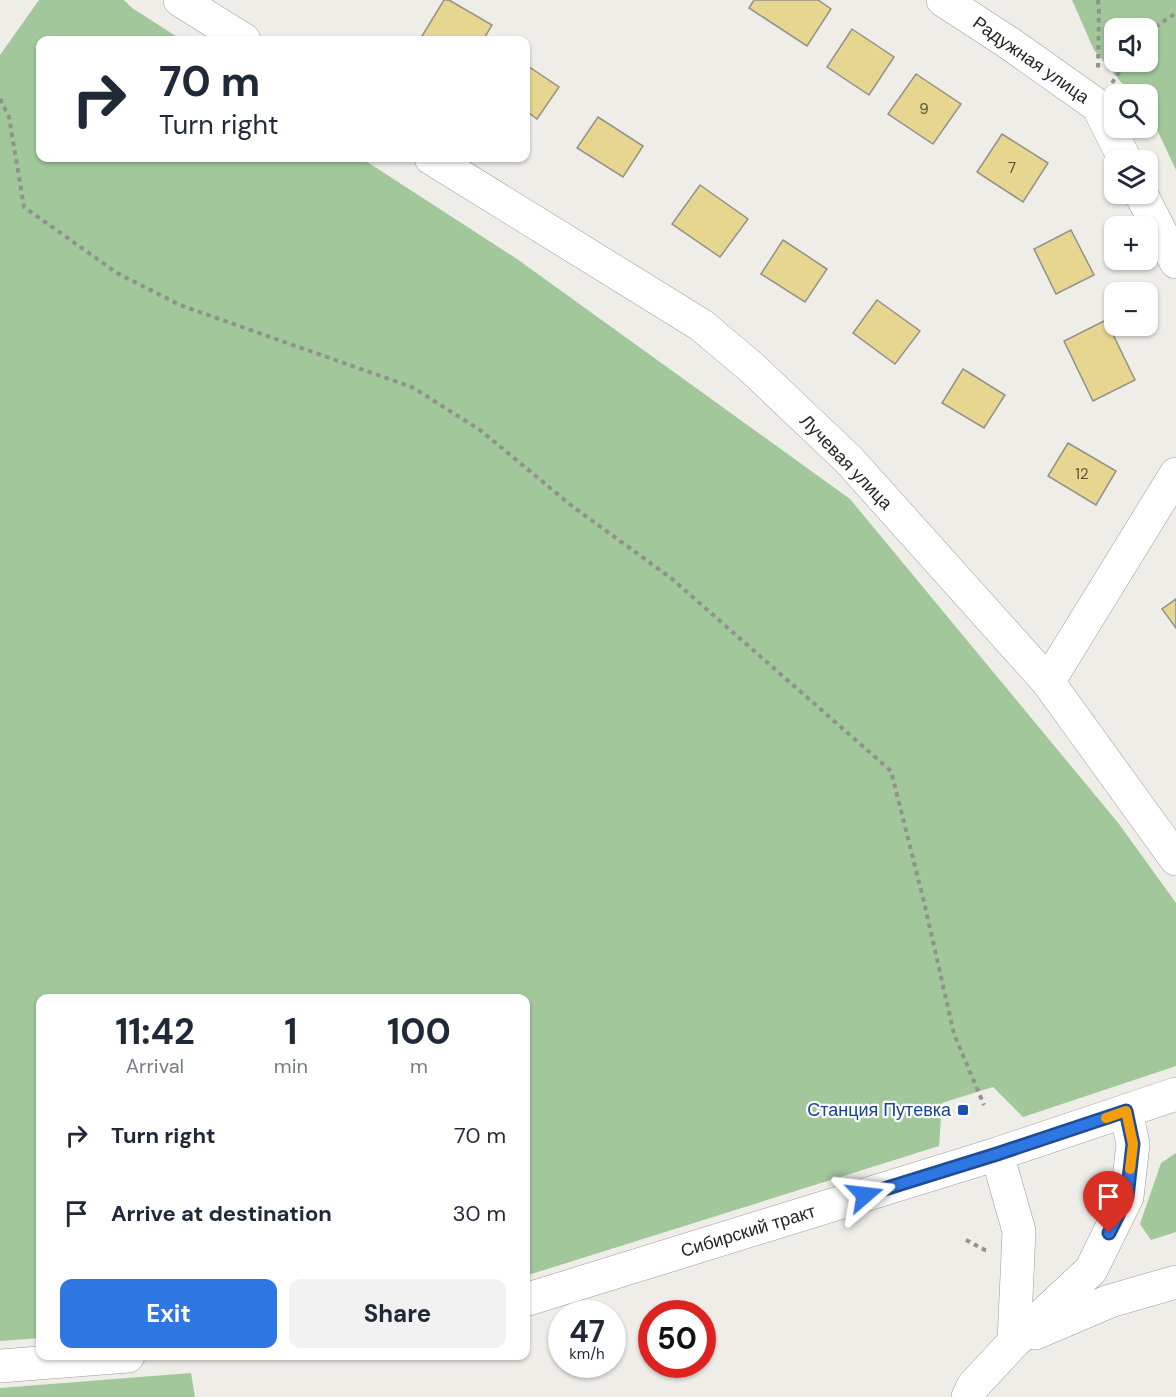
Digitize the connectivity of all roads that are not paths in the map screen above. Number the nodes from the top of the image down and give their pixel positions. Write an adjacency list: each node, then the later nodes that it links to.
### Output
1 (943, 0): 4 (street, Радужная улица)
2 (186, 2): 3 (street)
3 (238, 36)
4 (1120, 150)
5 (437, 162): 9 (street, Лучевая улица)
6 (1147, 204): 7 (street)
7 (1176, 262)
8 (1176, 474): 9 (street)
9 (1048, 682): 10 (street, Лучевая улица)
10 (1176, 859)
11 (1176, 1094): 12 (street, Сибирский тракт)
12 (1126, 1111): 13 (street, Сибирский тракт); 16 (street)
13 (997, 1154): 15 (street, Сибирский тракт); 16 (street)
14 (1176, 1282): 16 (street)
15 (530, 1298)
16 (1014, 1342): 19 (street)
17 (77, 1360): 18 (street)
18 (0, 1366)
19 (968, 1397)

